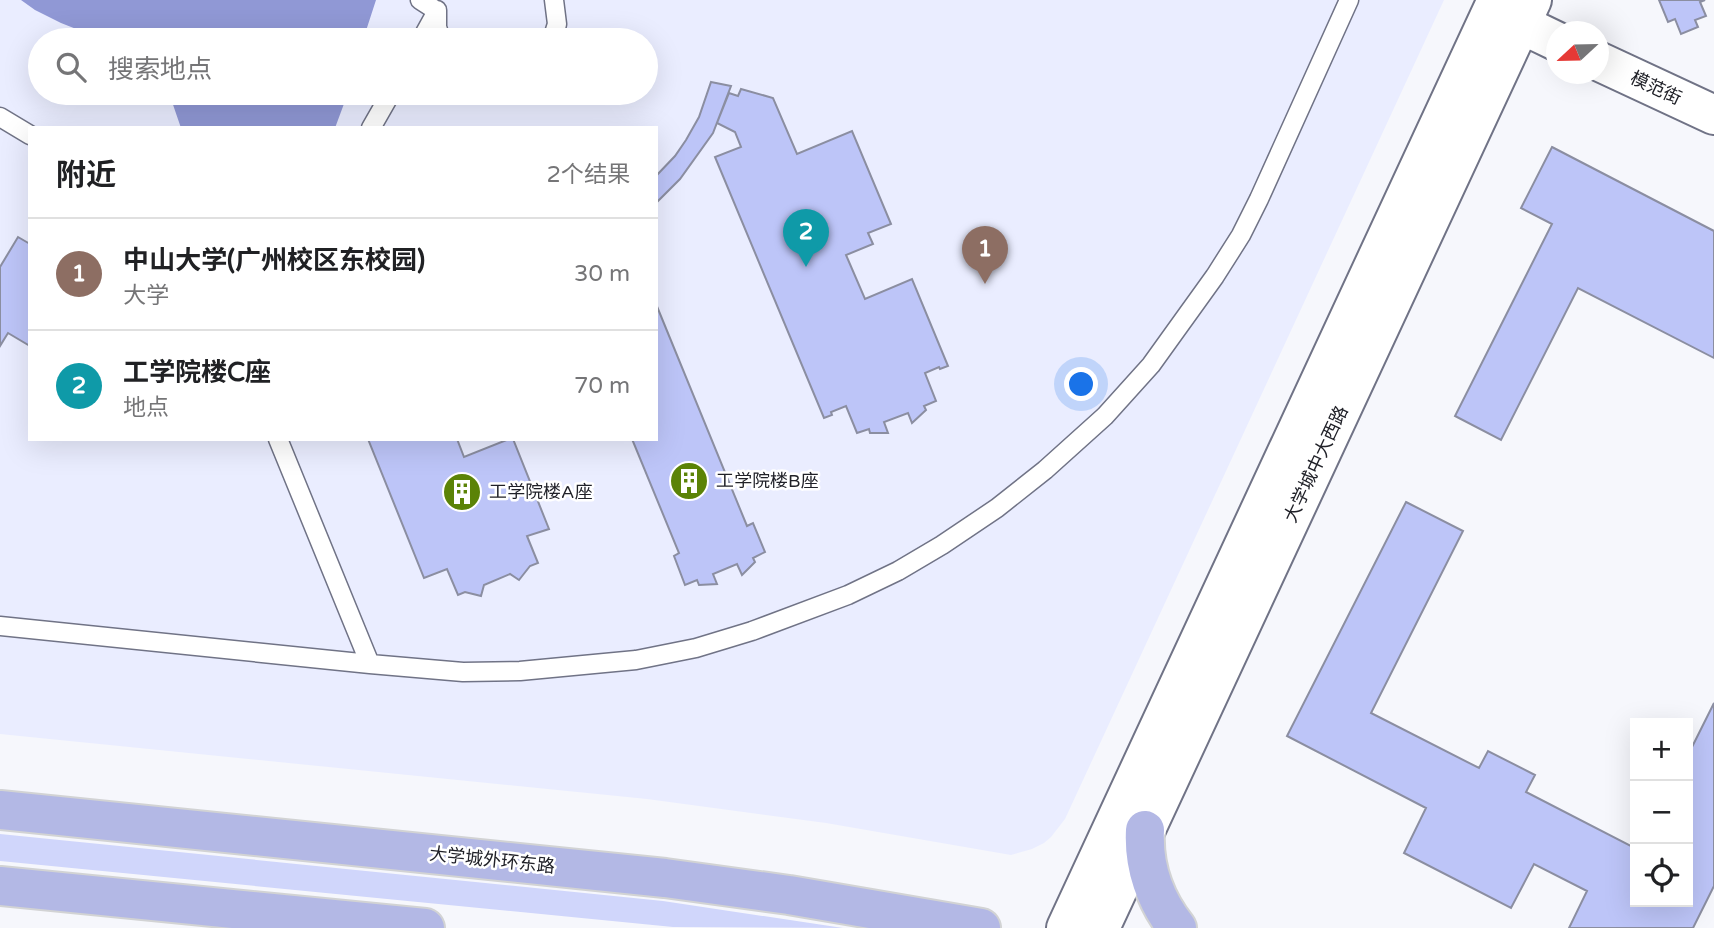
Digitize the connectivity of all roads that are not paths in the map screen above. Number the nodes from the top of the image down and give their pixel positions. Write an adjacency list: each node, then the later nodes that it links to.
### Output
1 (421, 0): 4 (lane)
2 (554, 0): 8 (lane)
3 (1349, 0): 18 (lane)
4 (438, 5): 6 (lane); 7 (lane)
5 (1511, 9): 9 (main road); 20 (main road, 大学城中大西路); 24 (main road, 大学城中大西路)
6 (427, 28)
7 (438, 28)
8 (556, 28)
9 (1546, 34)
10 (1609, 66): 12 (main road, 模范街)
11 (384, 105): 14 (lane)
12 (1714, 115)
13 (0, 117): 15 (lane)
14 (372, 126)
15 (28, 134)
16 (279, 441): 18 (lane)
17 (0, 626): 18 (lane)
18 (370, 664)
19 (0, 810): 23 (main road, 大学城外环东路)
20 (1146, 830): 25 (main road, 大学城中大西路); 26 (main road)
21 (0, 887): 22 (main road)
22 (425, 928)
23 (981, 928)
24 (1066, 928)
25 (1100, 928)
26 (1177, 928)

